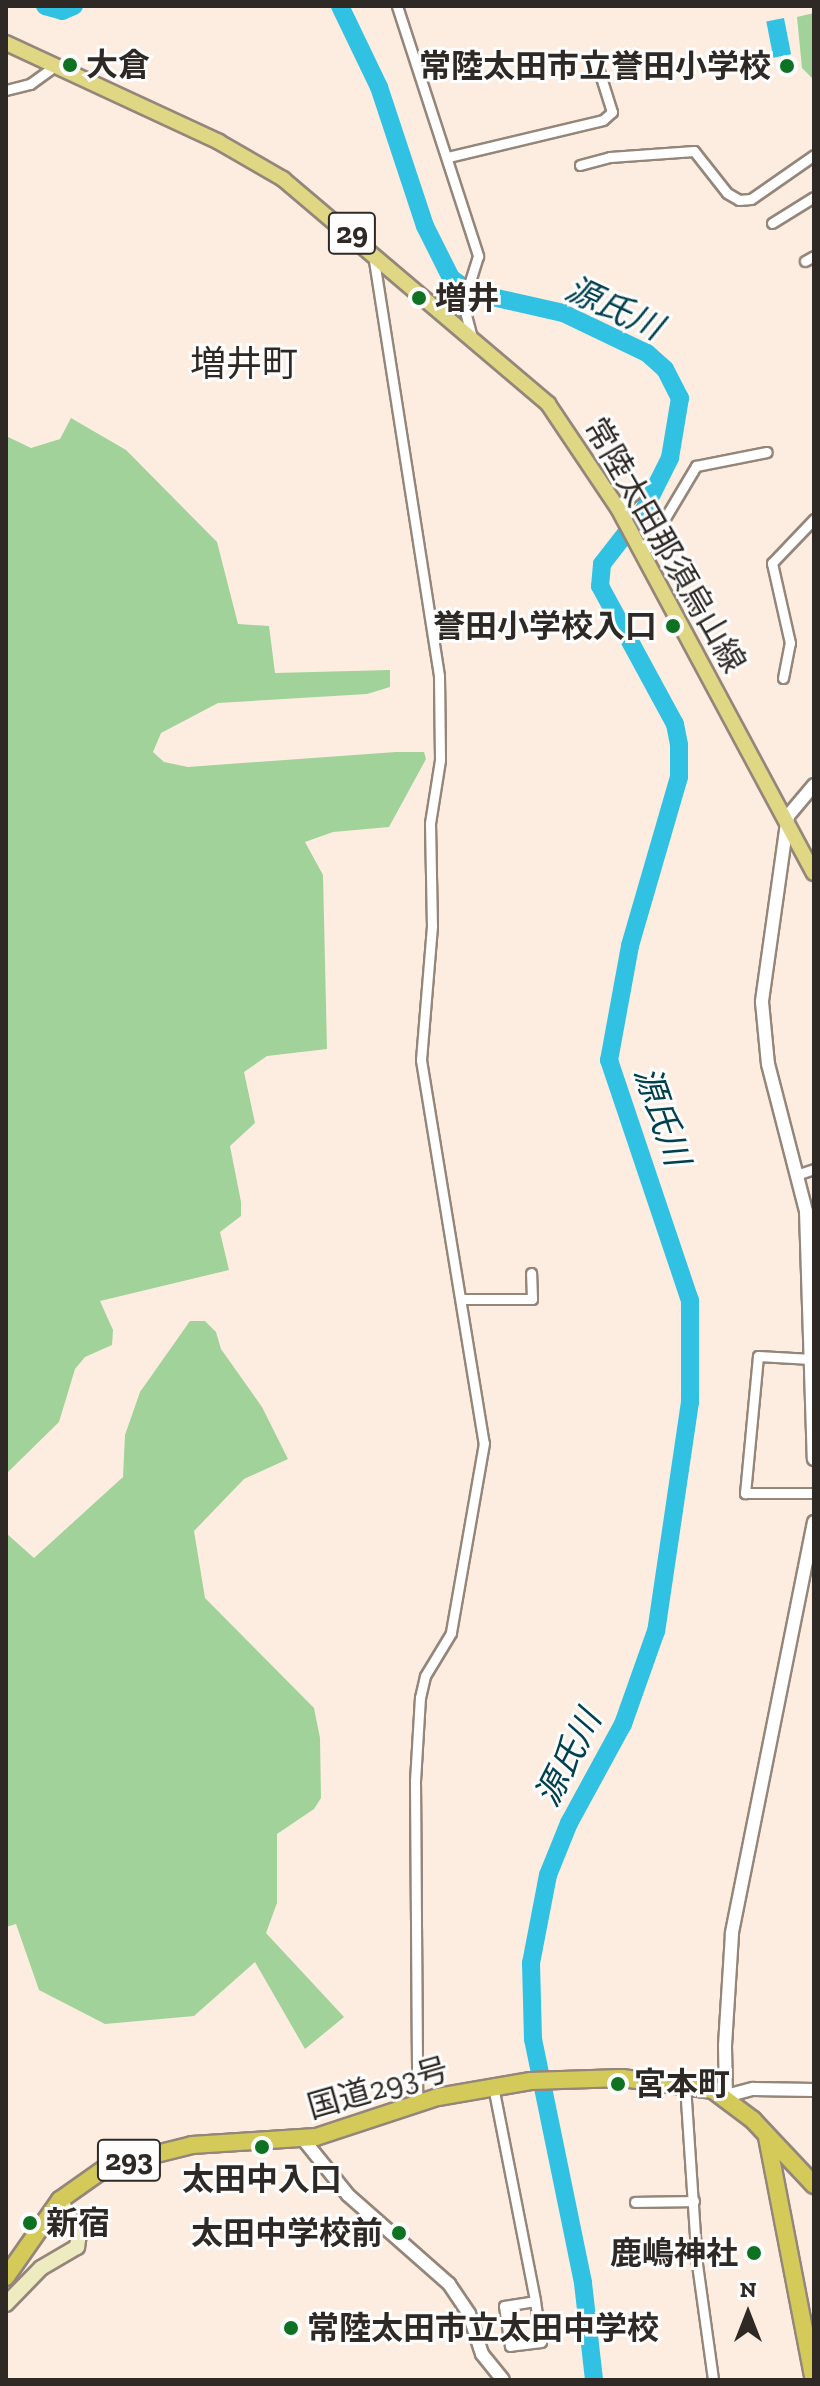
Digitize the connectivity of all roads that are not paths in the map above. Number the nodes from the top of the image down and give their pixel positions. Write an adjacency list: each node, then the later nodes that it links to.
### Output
1 (397, 6): 7 (street)
2 (6, 43): 4 (main road, 常陸太田那須烏山線 / 29)
3 (595, 58): 7 (street)
4 (55, 66): 5 (street); 11 (main road, 常陸太田那須烏山線 / 29)
5 (6, 90)
6 (814, 155): 8 (street)
7 (448, 157): 12 (street)
8 (580, 165)
9 (814, 197): 10 (street)
10 (772, 223)
11 (373, 250): 12 (main road, 常陸太田那須烏山線 / 29); 25 (street)
12 (471, 334): 15 (main road, 常陸太田那須烏山線 / 29)
13 (767, 452): 17 (street)
14 (636, 493): 15 (street)
15 (620, 513): 17 (main road, 常陸太田那須烏山線 / 29)
16 (814, 519): 18 (street)
17 (641, 552): 20 (main road, 常陸太田那須烏山線 / 29)
18 (783, 678)
19 (814, 785): 20 (street)
20 (787, 822): 21 (main road, 常陸太田那須烏山線 / 29); 23 (street)
21 (814, 873)
22 (814, 1169): 23 (street)
23 (799, 1174): 26 (street)
24 (531, 1273): 25 (street)
25 (462, 1299): 34 (street)
26 (811, 1359): 27 (street); 28 (street)
27 (814, 1459)
28 (814, 1493)
29 (814, 1522): 33 (street)
30 (685, 2084): 31 (highway, 国道293号 / 293); 33 (highway, 293); 39 (street)
31 (493, 2086): 34 (highway, 国道293号 / 293); 42 (street)
32 (814, 2090): 33 (street)
33 (726, 2096): 36 (highway, 293)
34 (417, 2104): 35 (highway, 国道293号 / 293)
35 (303, 2139): 38 (highway, 国道293号 / 293); 44 (street)
36 (780, 2157): 37 (highway, 293); 46 (highway)
37 (814, 2185)
38 (60, 2200): 41 (highway, 国道293号 / 293); 43 (main road)
39 (694, 2201): 40 (street); 45 (street)
40 (635, 2202)
41 (6, 2277)
42 (535, 2301): 42 (street)
43 (6, 2304)
44 (503, 2380)
45 (713, 2380)
46 (814, 2380)

